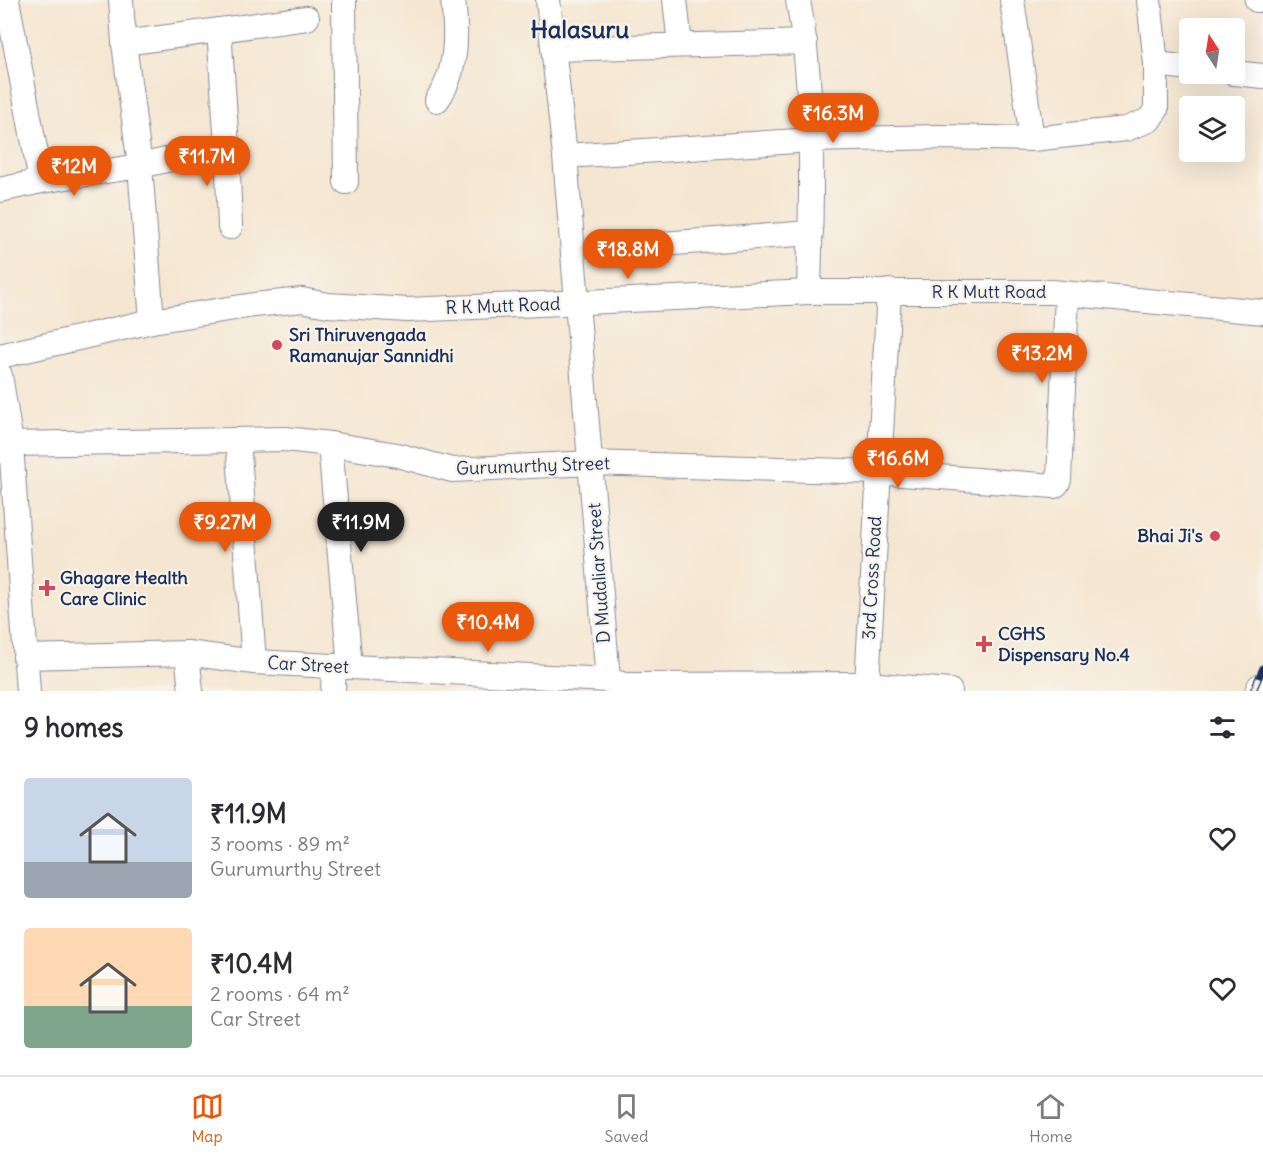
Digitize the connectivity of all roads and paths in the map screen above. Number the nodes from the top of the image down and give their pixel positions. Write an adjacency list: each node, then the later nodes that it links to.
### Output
1 (7, 0): 28 (street)
2 (121, 0): 15 (street)
3 (344, 0): 29 (street)
4 (453, 0): 22 (street)
5 (549, 0): 17 (street, D Mudaliar Street)
6 (675, 0): 16 (street)
7 (798, 0): 14 (street)
8 (1012, 0): 23 (street)
9 (1149, 0): 18 (street)
10 (1257, 0): 11 (street)
11 (1263, 0)
12 (307, 18): 13 (street)
13 (219, 30): 15 (street); 25 (street)
14 (805, 42): 16 (street); 24 (street)
15 (124, 44): 27 (street)
16 (680, 45): 17 (street)
17 (554, 49): 26 (street, D Mudaliar Street)
18 (1156, 64): 19 (street); 23 (street)
19 (1179, 67)
20 (1245, 74): 21 (street)
21 (1263, 76)
22 (438, 100)
23 (1032, 139): 24 (street)
24 (812, 140): 26 (street); 32 (street)
25 (227, 146): 27 (street); 31 (street)
26 (565, 156): 37 (street, D Mudaliar Street)
27 (140, 166): 28 (street); 39 (street)
28 (41, 180): 30 (street)
29 (346, 182)
30 (0, 190)
31 (230, 227)
32 (811, 233): 33 (street); 35 (street)
33 (647, 245)
34 (889, 291): 35 (street, R K Mutt Road); 36 (street, R K Mutt Road); 46 (street, 3rd Cross Road)
35 (809, 292): 37 (street, R K Mutt Road)
36 (1067, 294): 38 (street, R K Mutt Road); 46 (street, Gurumurthy Street)
37 (576, 304): 39 (street, R K Mutt Road); 45 (street, D Mudaliar Street)
38 (1263, 312)
39 (152, 321): 40 (street, R K Mutt Road)
40 (0, 356)
41 (0, 375): 43 (street)
42 (238, 440): 43 (street, Gurumurthy Street); 44 (street, Gurumurthy Street); 49 (street)
43 (11, 444): 48 (street)
44 (330, 444): 45 (street, Gurumurthy Street); 50 (street)
45 (591, 463): 46 (street, Gurumurthy Street); 52 (street, D Mudaliar Street)
46 (878, 472): 51 (street, 3rd Cross Road)
47 (187, 653): 48 (street, Car Street); 49 (street, Car Street); 54 (street)
48 (26, 657): 53 (street)
49 (254, 662): 50 (street, Car Street)
50 (342, 667): 52 (street, Car Street); 55 (street)
51 (867, 684): 52 (street, Car Street); 56 (street, Car Street)
52 (620, 686)
53 (28, 691)
54 (191, 691)
55 (333, 691)
56 (950, 691)

